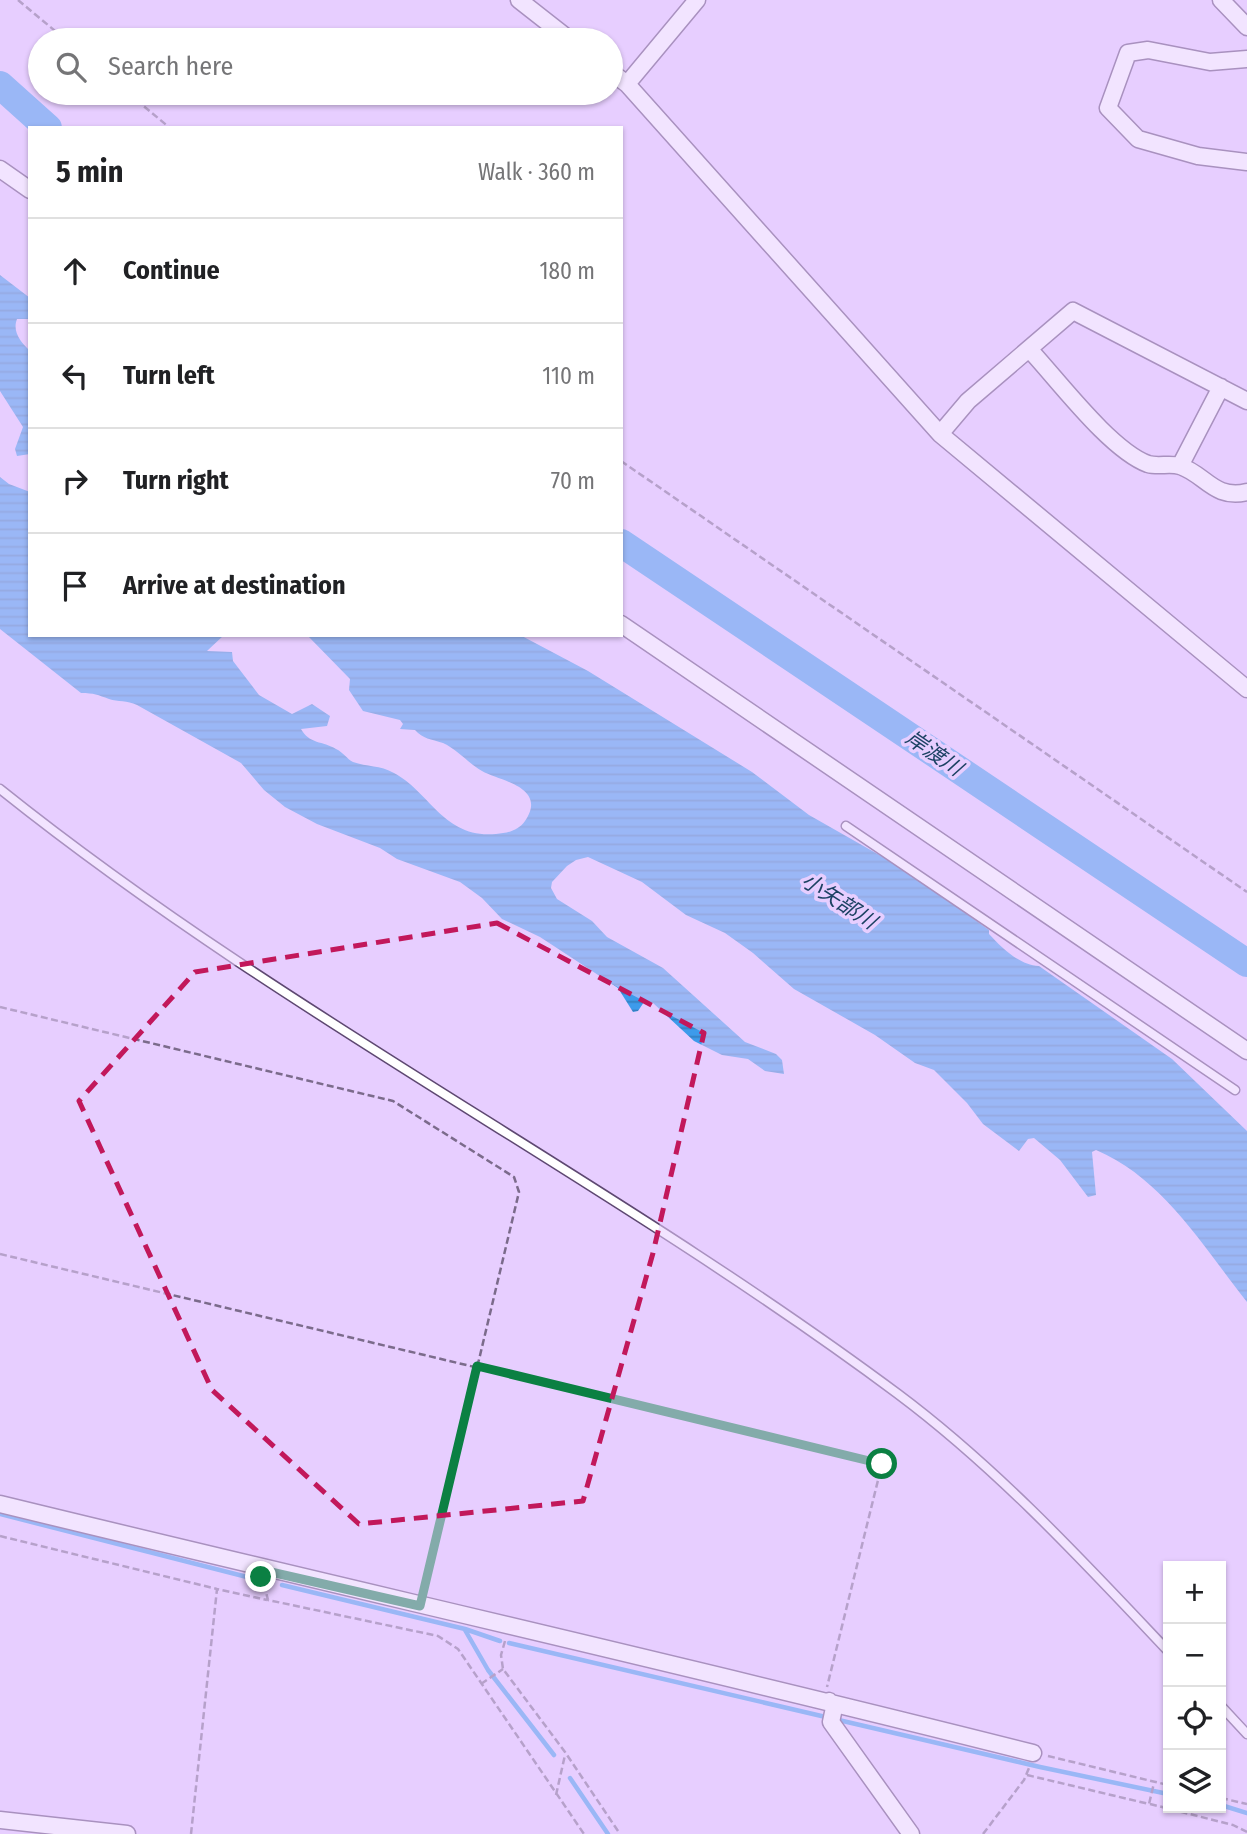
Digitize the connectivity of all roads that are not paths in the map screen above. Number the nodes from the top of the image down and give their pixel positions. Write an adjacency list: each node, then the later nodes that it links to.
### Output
1 (519, 0): 5 (street)
2 (697, 0): 8 (street)
3 (1221, 0): 4 (street)
4 (1247, 27)
5 (555, 28)
6 (1247, 60): 9 (street)
7 (623, 81): 8 (street)
8 (627, 84): 15 (street)
9 (1247, 162)
10 (0, 169): 11 (street)
11 (28, 189)
12 (1029, 349): 13 (street); 15 (street); 16 (street)
13 (1220, 387): 14 (street); 16 (street)
14 (1247, 401)
15 (940, 434): 19 (street)
16 (1180, 466): 17 (street)
17 (1247, 492)
18 (623, 625): 22 (street)
19 (1247, 689)
20 (0, 789): 25 (lane)
21 (846, 826): 23 (lane)
22 (1247, 1051)
23 (1235, 1090)
24 (0, 1504): 26 (street)
25 (1163, 1646)
26 (831, 1710): 29 (street); 32 (street)
27 (1226, 1711): 28 (lane)
28 (1247, 1734)
29 (1033, 1753)
30 (0, 1820): 31 (street)
31 (127, 1834)
32 (911, 1834)

